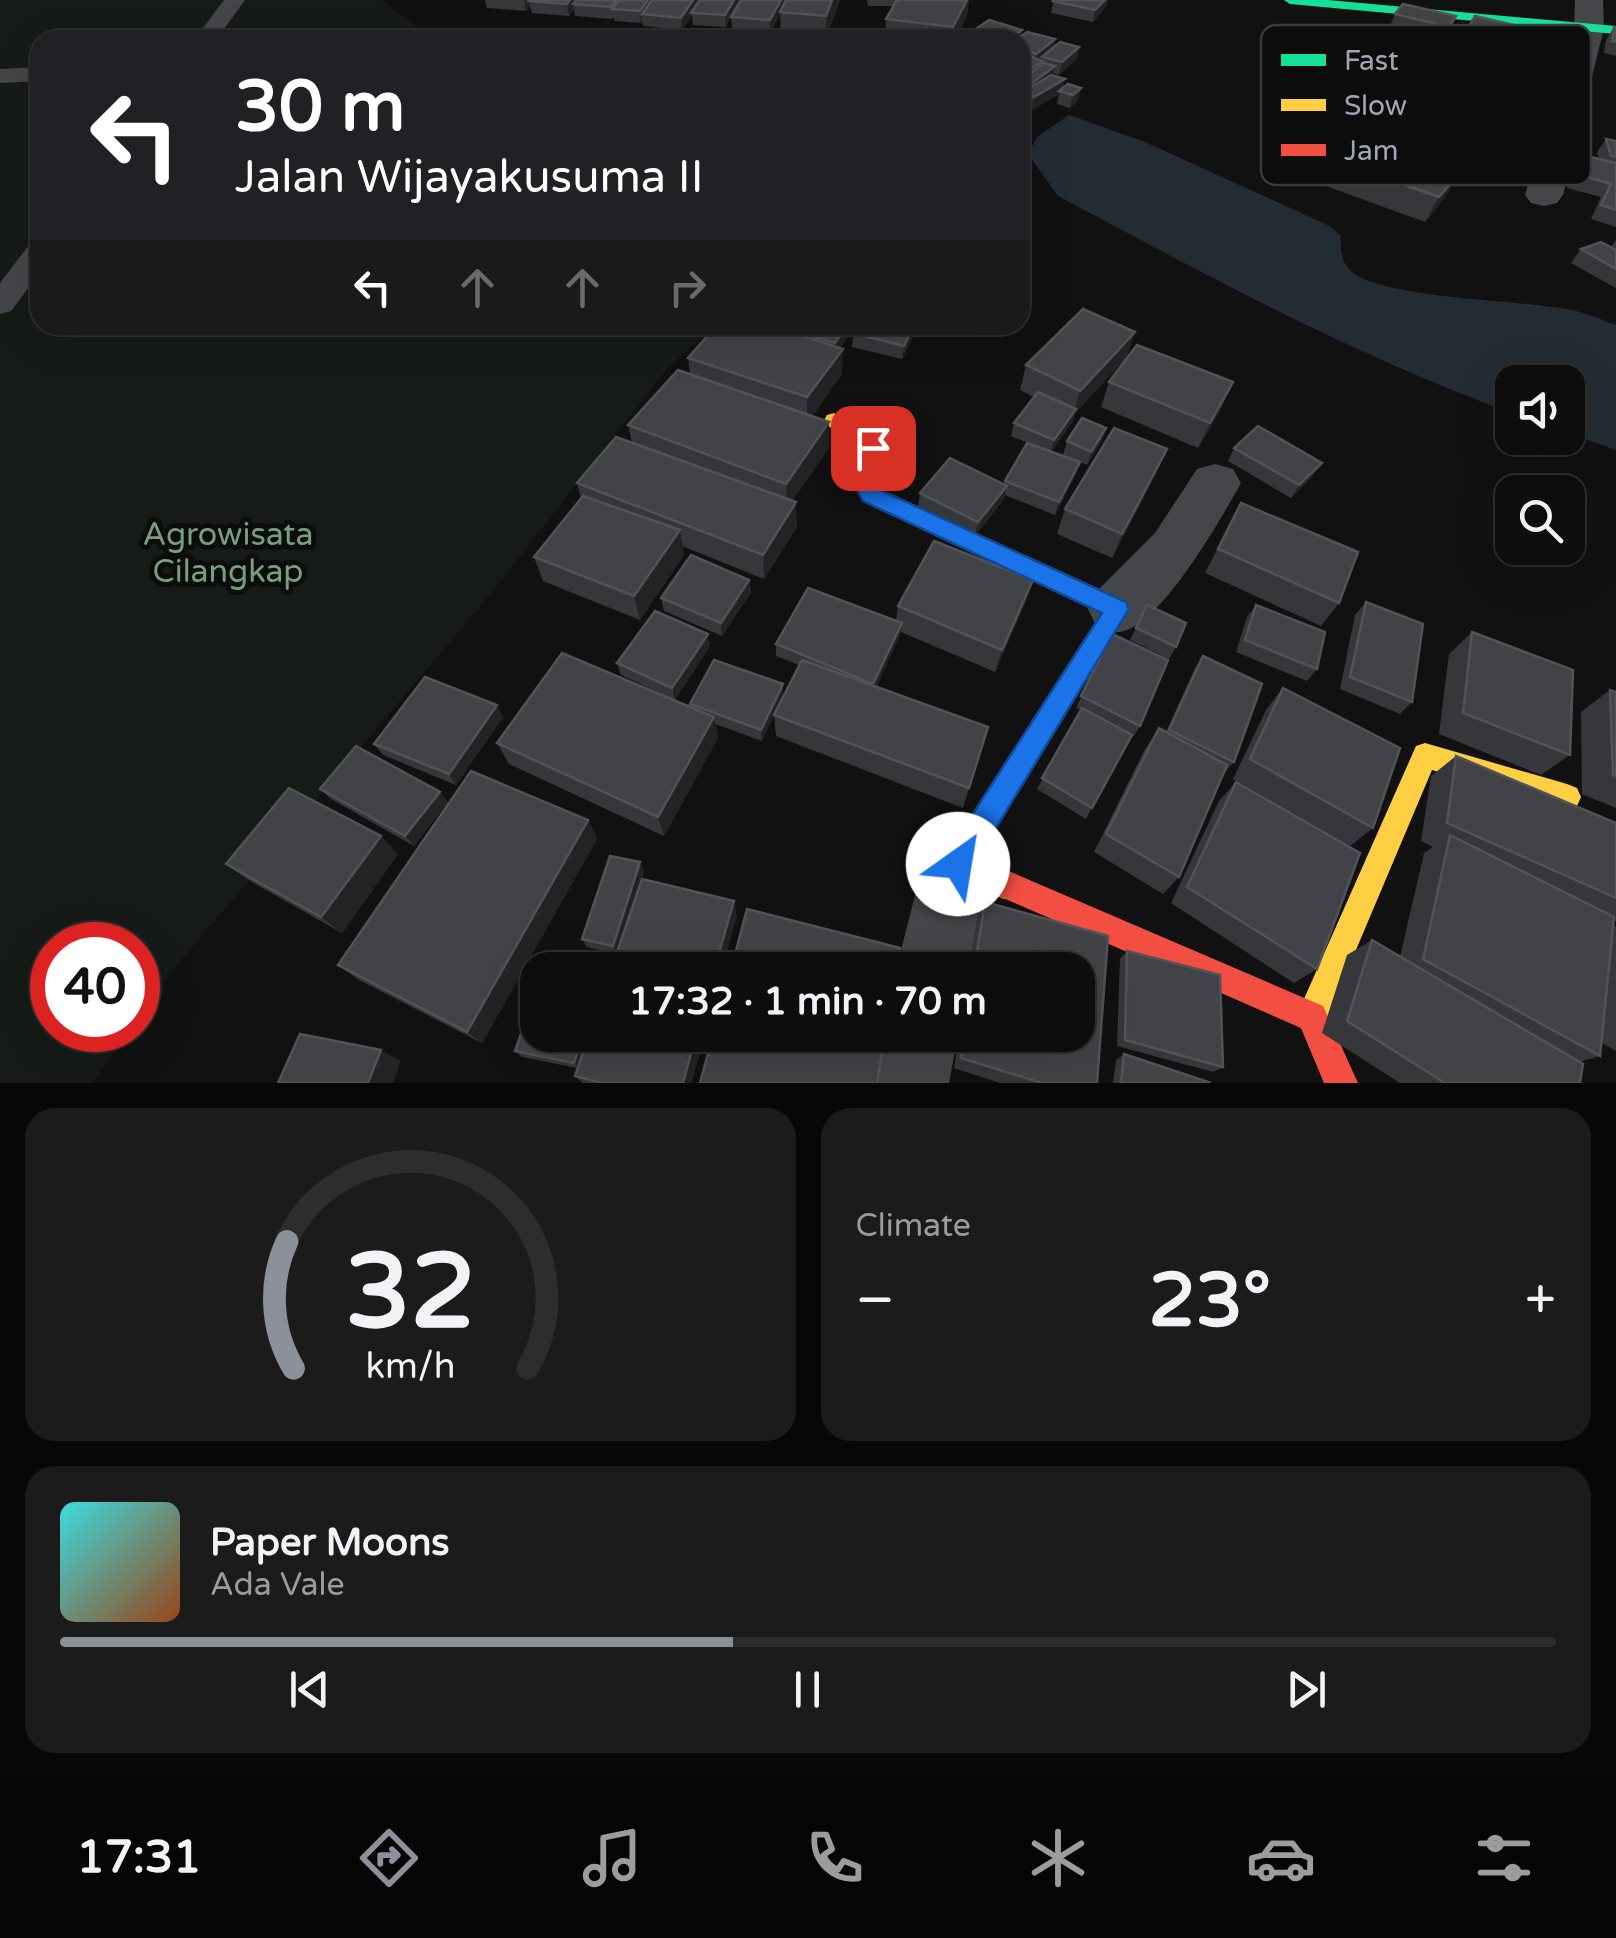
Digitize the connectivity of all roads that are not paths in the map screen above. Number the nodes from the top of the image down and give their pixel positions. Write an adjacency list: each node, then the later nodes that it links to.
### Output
1 (235, 0): 4 (lane)
2 (1290, 0): 3 (street)
3 (1598, 19)
4 (212, 30)
5 (30, 74): 6 (lane)
6 (0, 76)
7 (1547, 185): 8 (street)
8 (1544, 195)
9 (834, 420): 11 (street)
10 (1214, 484): 11 (street)
11 (1117, 609): 13 (street)
12 (1568, 797): 15 (street)
13 (958, 864): 14 (street); 15 (street)
14 (938, 952)
15 (1312, 1017): 18 (street)
16 (915, 1052): 17 (street)
17 (908, 1083)
18 (1341, 1083)

